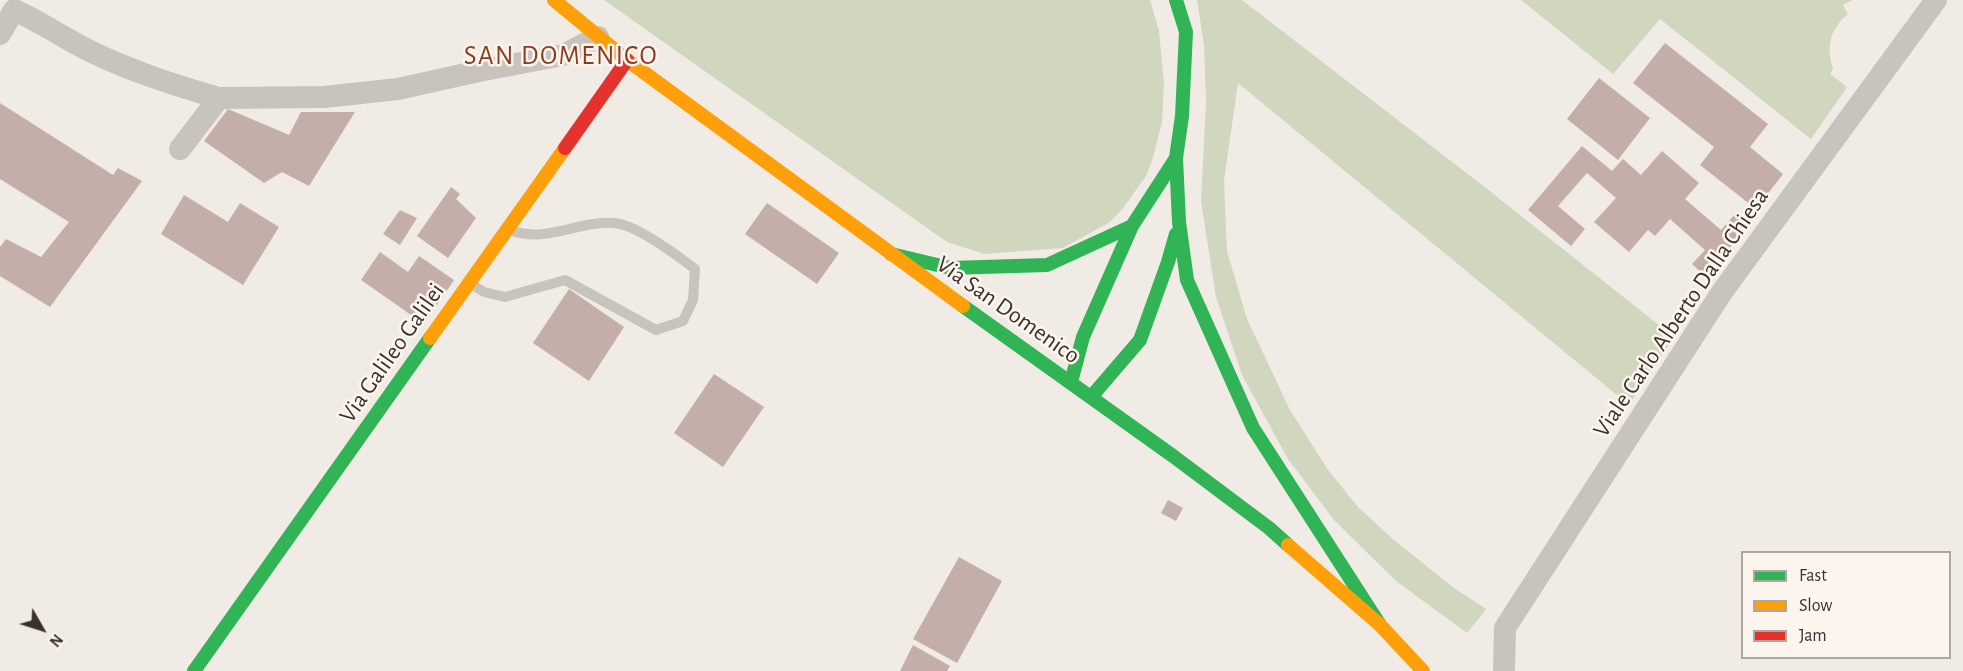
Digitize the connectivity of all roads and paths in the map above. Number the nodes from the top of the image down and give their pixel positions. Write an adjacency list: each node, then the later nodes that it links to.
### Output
1 (554, 0): 5 (main road, Via San Domenico)
2 (1176, 0): 9 (main road)
3 (1936, 0): 20 (street, Viale Carlo Alberto Dalla Chiesa)
4 (0, 34): 7 (street)
5 (598, 37): 6 (main road, Via San Domenico); 7 (street)
6 (627, 60): 12 (main road, Via Galileo Galilei); 13 (main road, Via San Domenico)
7 (219, 98): 8 (street)
8 (180, 149)
9 (1176, 158): 10 (main road); 11 (main road)
10 (1179, 222): 16 (main road); 17 (main road)
11 (1132, 226): 13 (main road); 15 (main road)
12 (507, 229): 14 (main road, Via Galileo Galilei); 14 (lane)
13 (891, 254): 15 (main road, Via San Domenico)
14 (469, 283): 18 (main road, Via Galileo Galilei)
15 (1071, 382): 16 (main road, Via San Domenico)
16 (1091, 397): 17 (main road, Via San Domenico)
17 (1380, 625): 19 (main road, Via San Domenico)
18 (194, 671)
19 (1423, 671)
20 (1504, 671)

